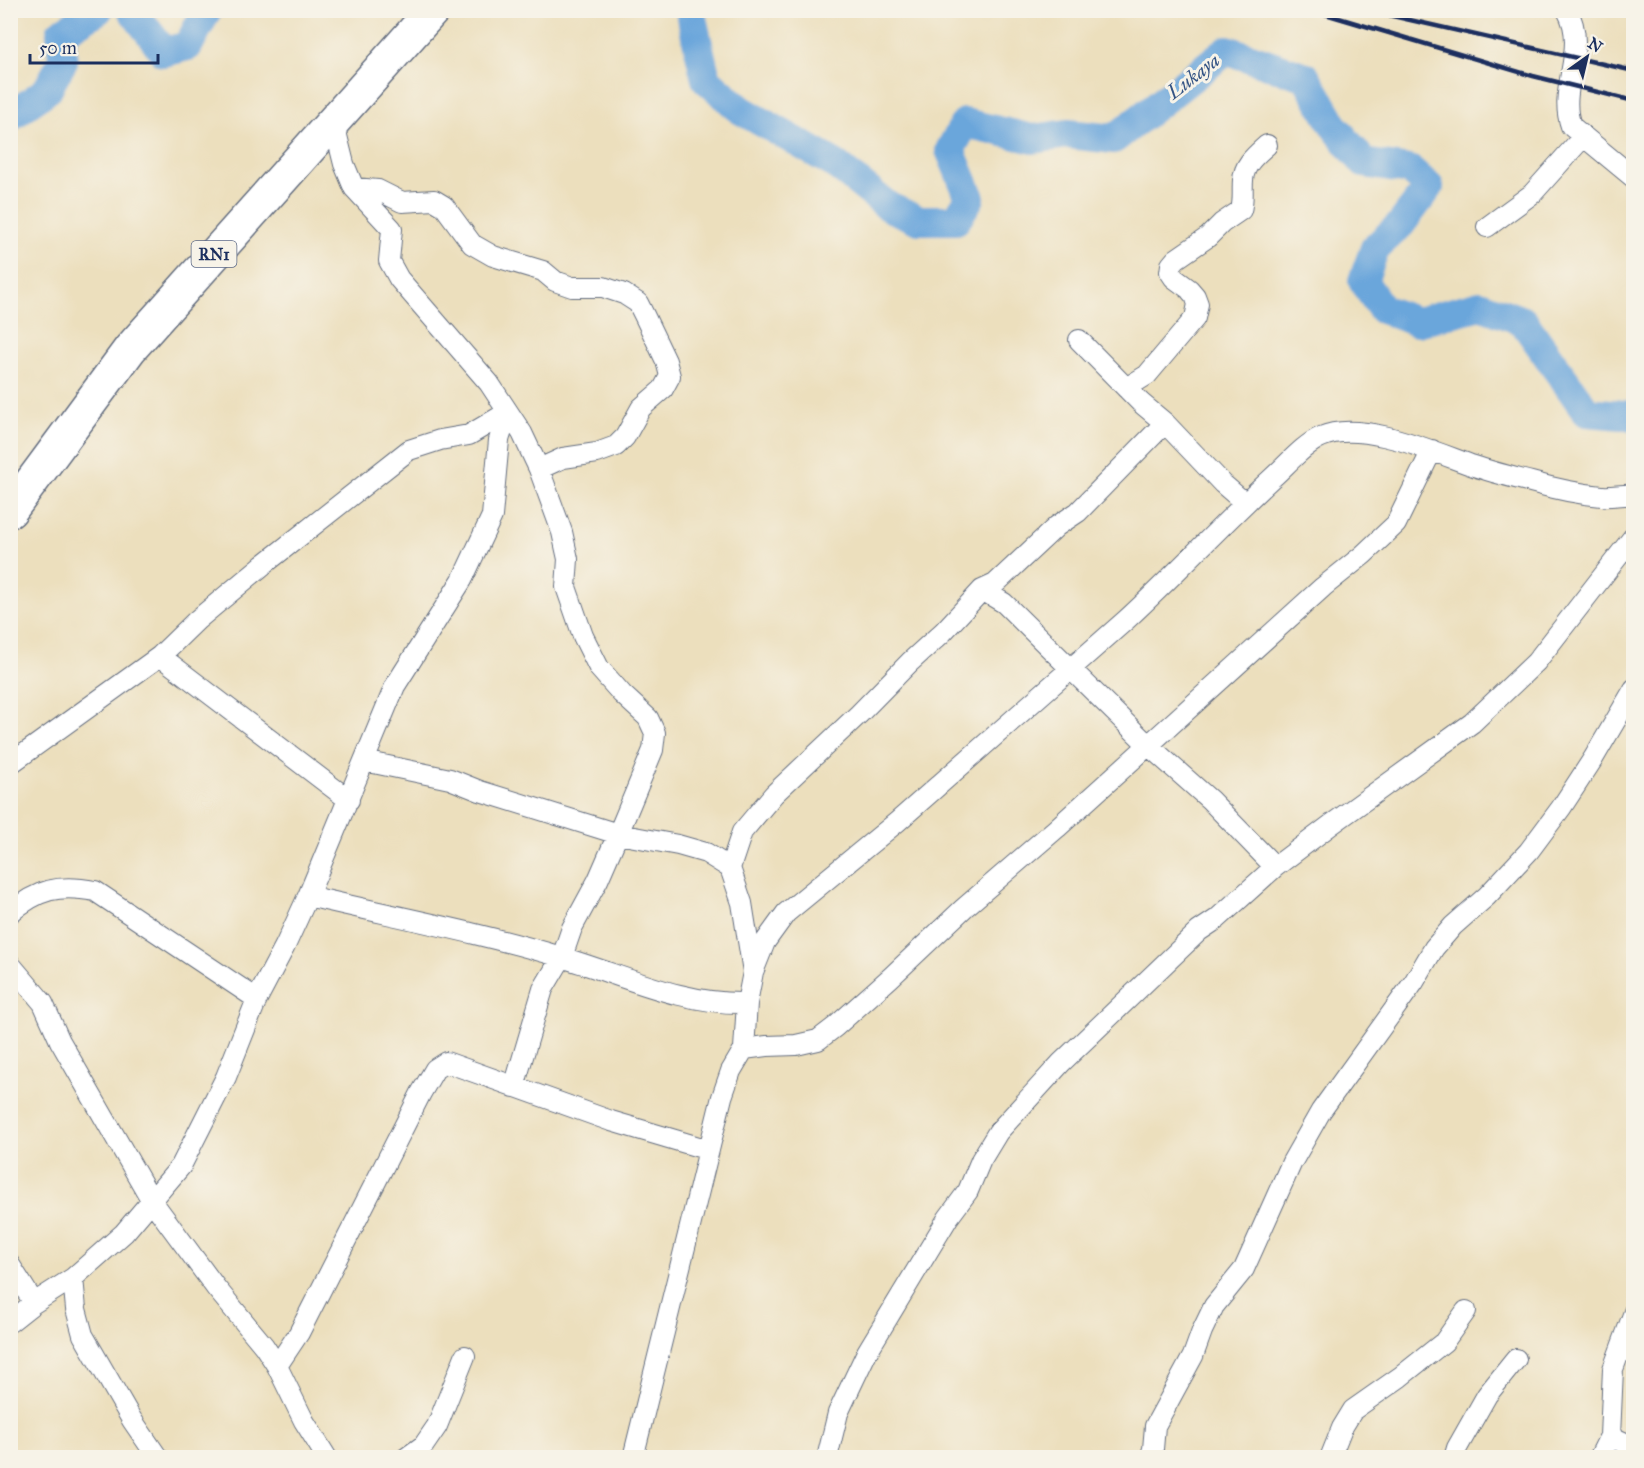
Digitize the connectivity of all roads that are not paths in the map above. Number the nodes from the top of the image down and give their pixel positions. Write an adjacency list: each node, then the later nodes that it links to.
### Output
1 (433, 10): 3 (highway, RN1)
2 (1567, 10): 4 (street)
3 (333, 120): 7 (street); 17 (highway, RN1)
4 (1583, 137): 6 (street); 8 (street)
5 (1267, 145): 10 (street)
6 (1634, 178)
7 (354, 188): 11 (street); 14 (street)
8 (1487, 227)
9 (1079, 340): 10 (street)
10 (1126, 388): 12 (street)
11 (508, 412): 14 (street); 20 (street); 24 (street)
12 (1165, 423): 16 (street); 19 (street)
13 (1432, 450): 15 (street); 16 (street); 23 (street)
14 (539, 469): 27 (street)
15 (1634, 495)
16 (1245, 503): 21 (street)
17 (10, 511)
18 (1634, 536): 28 (street)
19 (982, 590): 21 (street); 29 (street)
20 (160, 656): 25 (street); 26 (street)
21 (1070, 669): 23 (street); 34 (street)
22 (1634, 689): 57 (street)
23 (1148, 745): 28 (street); 37 (street)
24 (364, 761): 26 (street); 27 (street)
25 (10, 764)
26 (349, 800): 30 (street)
27 (618, 834): 29 (street); 32 (street)
28 (1275, 867): 56 (street)
29 (730, 868): 34 (street)
30 (308, 896): 32 (street); 35 (street)
31 (10, 913): 35 (street)
32 (562, 957): 36 (street); 38 (street)
33 (10, 964): 40 (street)
34 (753, 972): 36 (street)
35 (257, 999): 40 (street)
36 (747, 1003): 37 (street)
37 (744, 1049): 39 (street)
38 (514, 1087): 39 (street); 49 (street)
39 (709, 1150): 55 (street)
40 (152, 1201): 42 (street); 49 (street)
41 (10, 1265): 43 (street)
42 (73, 1278): 43 (street); 52 (street)
43 (34, 1303): 46 (street)
44 (1466, 1311): 58 (street)
45 (1634, 1311): 50 (street)
46 (10, 1322)
47 (465, 1356): 54 (street)
48 (1516, 1359): 59 (street)
49 (277, 1366): 53 (street)
50 (1610, 1436): 51 (street); 60 (street)
51 (1634, 1448)
52 (158, 1458)
53 (327, 1458)
54 (406, 1458)
55 (633, 1458)
56 (827, 1458)
57 (1150, 1458)
58 (1330, 1458)
59 (1454, 1458)
60 (1599, 1458)

